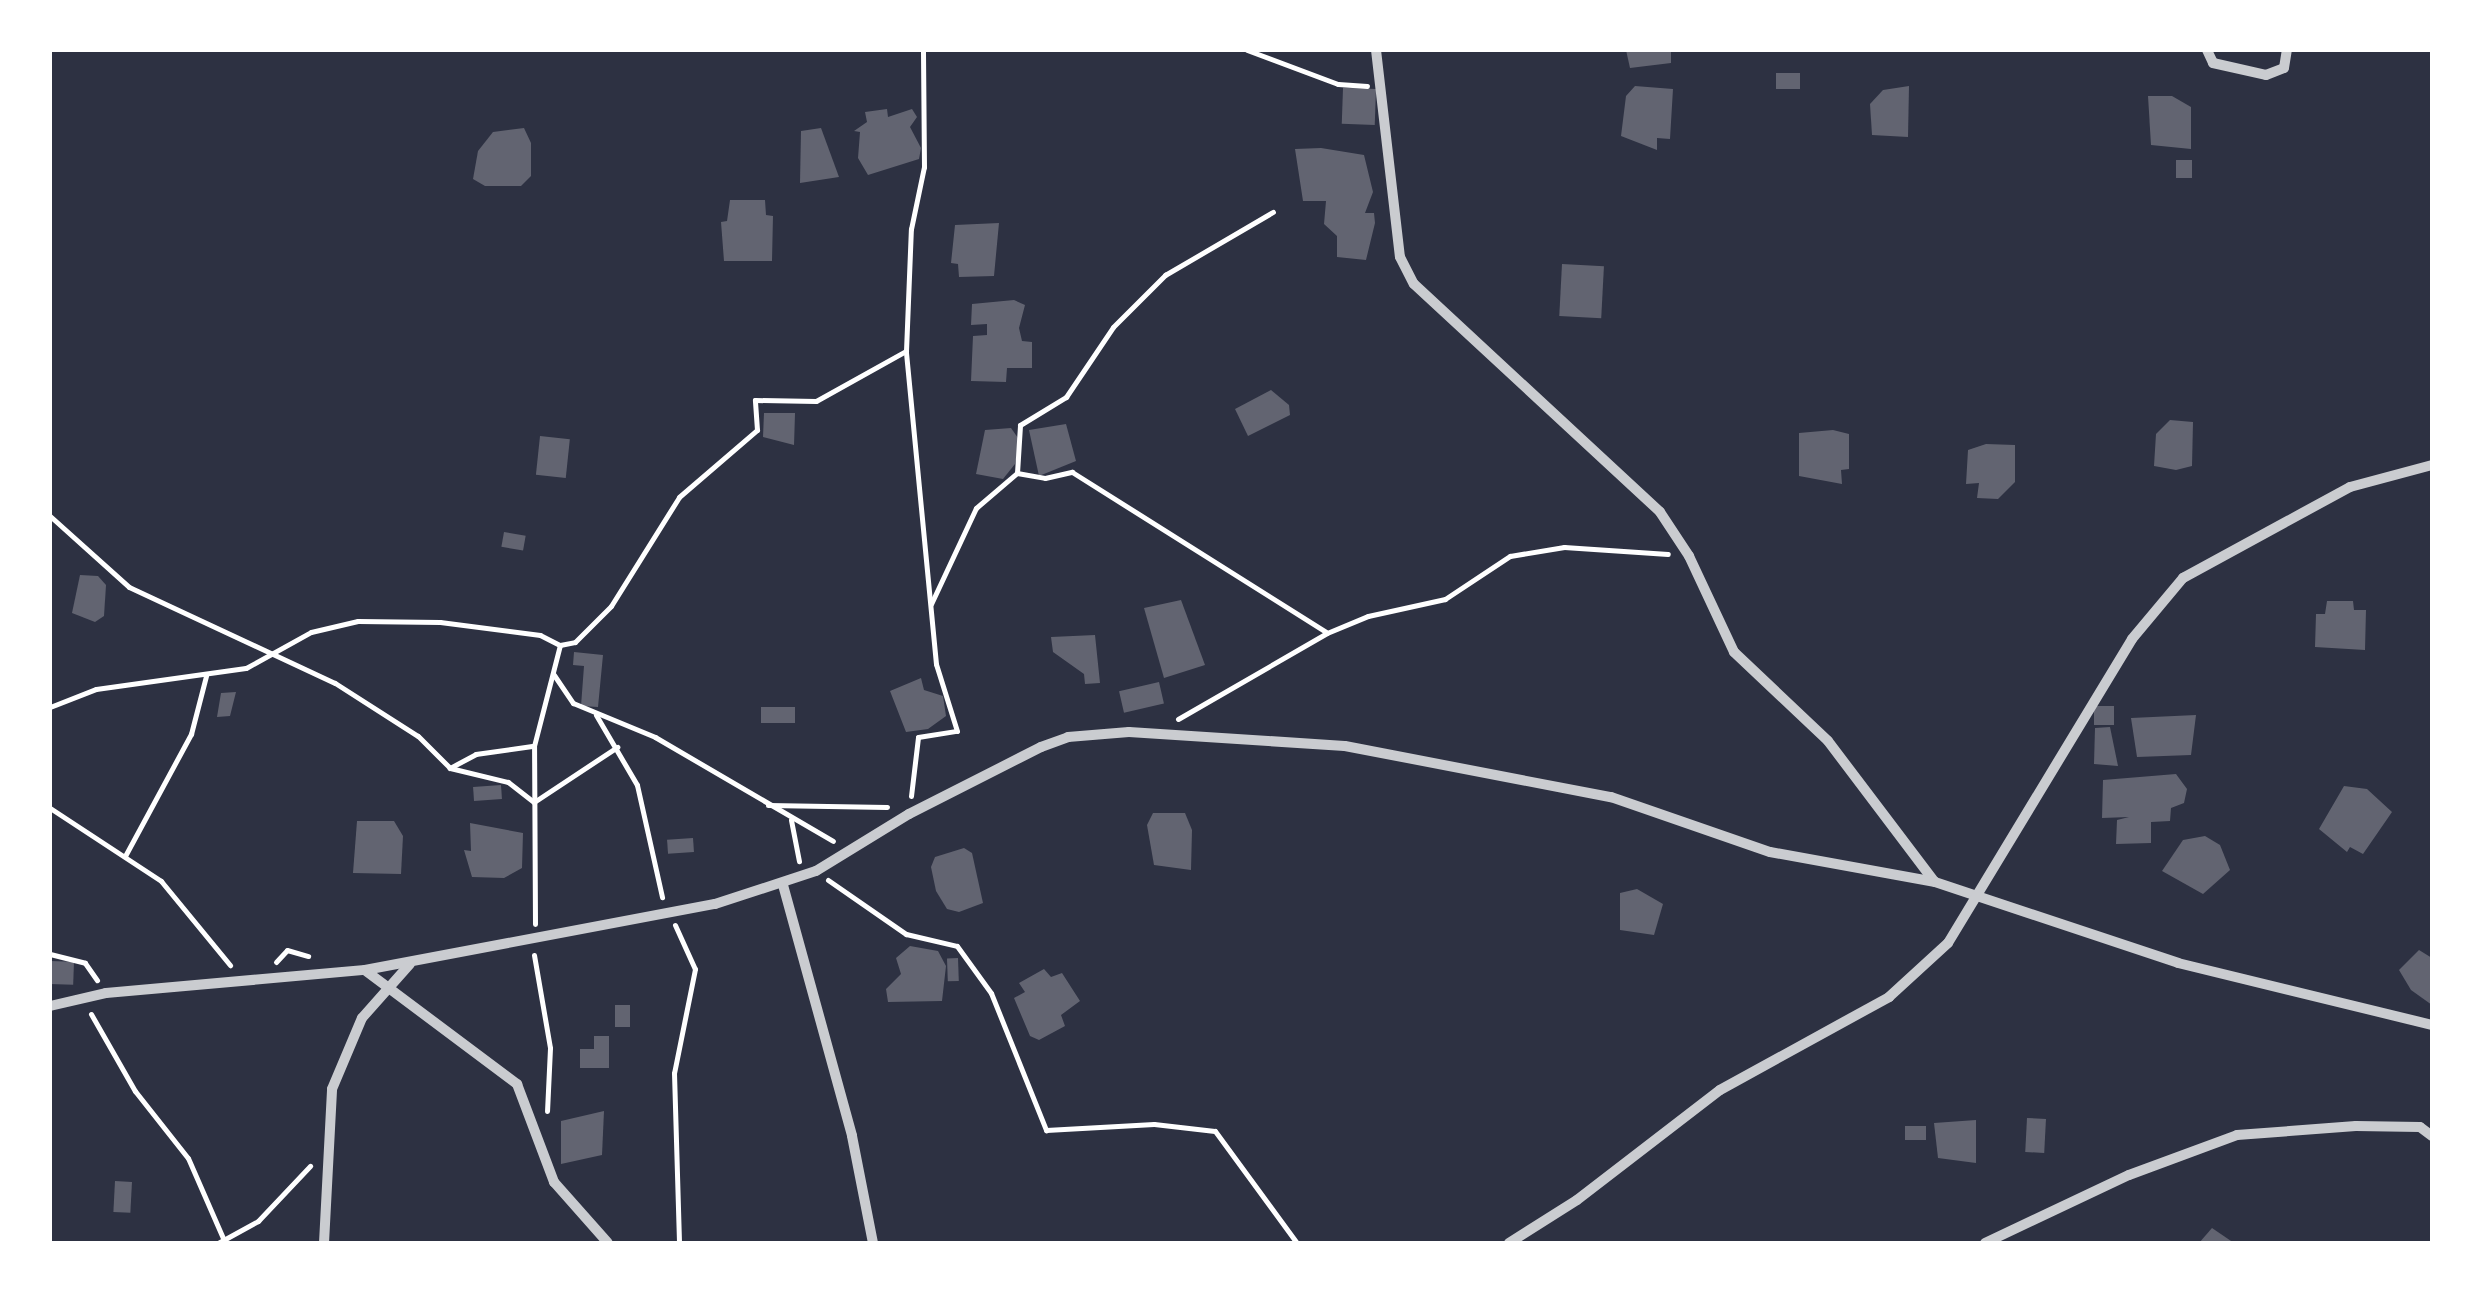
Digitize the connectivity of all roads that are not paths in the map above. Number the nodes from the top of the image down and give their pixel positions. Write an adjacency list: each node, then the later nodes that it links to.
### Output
1 (1376, 50): 5 (street)
2 (2207, 50): 3 (street)
3 (2287, 50)
4 (2432, 465): 7 (street)
5 (1935, 882): 6 (street); 7 (street)
6 (782, 885): 8 (street); 16 (street)
7 (1978, 895): 12 (street); 17 (street)
8 (411, 962): 9 (street); 10 (street)
9 (365, 970): 10 (street); 11 (street)
10 (390, 984): 14 (street); 15 (street)
11 (50, 1006)
12 (2432, 1025)
13 (2432, 1136): 18 (street)
14 (324, 1243)
15 (608, 1243)
16 (873, 1243)
17 (1509, 1243)
18 (1985, 1243)

